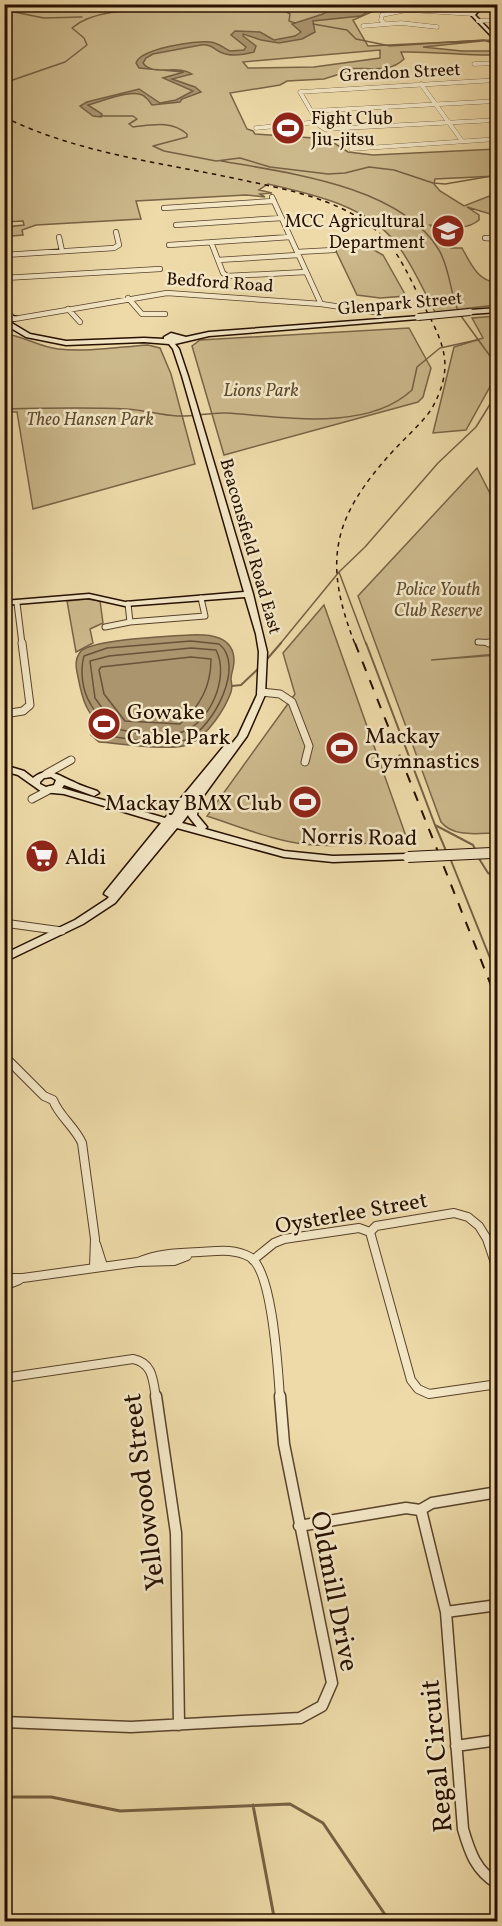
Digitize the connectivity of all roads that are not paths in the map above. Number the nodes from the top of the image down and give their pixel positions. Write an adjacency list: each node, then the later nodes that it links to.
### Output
1 (405, 4): 4 (street)
2 (483, 5): 3 (street); 5 (main road)
3 (498, 6)
4 (407, 10): 5 (street); 8 (street)
5 (473, 14): 7 (main road)
6 (498, 20): 7 (street)
7 (478, 21): 12 (main road)
8 (385, 24): 9 (street); 10 (street)
9 (363, 26)
10 (437, 27)
11 (498, 32): 12 (street)
12 (489, 33): 13 (main road)
13 (497, 41)
14 (498, 63): 15 (street)
15 (474, 64)
16 (498, 80): 17 (street, Grendon Street)
17 (421, 84): 19 (street); 20 (street, Grendon Street)
18 (498, 100): 19 (street)
19 (435, 104): 20 (street); 23 (street)
20 (311, 111): 22 (street)
21 (498, 120): 23 (street)
22 (318, 122): 23 (street); 24 (street)
23 (449, 123): 26 (street)
24 (256, 128)
25 (498, 139): 26 (street)
26 (462, 141): 27 (street)
27 (351, 149)
28 (164, 208): 29 (street)
29 (282, 218): 30 (street); 33 (street)
30 (176, 225)
31 (116, 232): 39 (street)
32 (59, 237): 39 (street)
33 (290, 237): 36 (street); 40 (street)
34 (485, 238): 35 (street)
35 (498, 239)
36 (211, 242): 37 (street); 42 (street)
37 (169, 245)
38 (334, 250): 40 (street)
39 (62, 251): 41 (street)
40 (298, 253): 42 (street); 44 (street)
41 (4, 255)
42 (218, 260): 44 (street)
43 (160, 269): 45 (street)
44 (306, 272): 47 (street)
45 (4, 278)
46 (128, 298): 47 (street, Bedford Road); 49 (street, Bedford Road); 52 (street)
47 (321, 304): 51 (street, Bedford Road)
48 (4, 309): 53 (street)
49 (68, 309): 53 (street, Bedford Road); 55 (street)
50 (498, 310): 56 (main road, Glenpark Street, bridge)
51 (375, 312)
52 (165, 314)
53 (11, 317): 54 (main road); 58 (main road)
54 (5, 322): 60 (main road)
55 (80, 322)
56 (305, 326): 57 (main road, Glenpark Street); 59 (main road, Glenpark Street)
57 (216, 331): 58 (main road); 59 (main road, Glenpark Street)
58 (137, 338): 60 (main road)
59 (181, 338): 60 (main road); 61 (main road, Beaconsfield Road East)
60 (169, 339): 61 (main road, Beaconsfield Road East)
61 (185, 376): 62 (main road, Beaconsfield Road East)
62 (249, 594): 63 (main road); 71 (main road, Beaconsfield Road East)
63 (201, 598): 66 (main road); 67 (street)
64 (4, 603): 65 (main road)
65 (17, 603): 66 (main road); 72 (street)
66 (128, 604): 67 (street)
67 (130, 622): 68 (street)
68 (105, 627)
69 (478, 642): 70 (street)
70 (498, 643)
71 (261, 692): 73 (main road, Beaconsfield Road East); 74 (street)
72 (4, 714)
73 (247, 724): 80 (main road, Beaconsfield Road East); 83 (main road, Beaconsfield Road East)
74 (305, 762)
75 (4, 768): 76 (main road)
76 (21, 773): 77 (main road); 79 (main road)
77 (45, 774): 78 (main road); 78 (street); 79 (main road)
78 (60, 778): 81 (main road); 82 (main road)
79 (36, 784): 81 (main road)
80 (207, 786): 85 (main road, Beaconsfield Road East); 86 (main road)
81 (50, 790): 84 (main road)
82 (133, 805): 83 (main road); 85 (main road)
83 (179, 806): 85 (main road, Beaconsfield Road East)
84 (145, 816): 85 (main road); 89 (main road)
85 (172, 820): 86 (main road, Norris Road); 87 (main road, Norris Road); 89 (main road, Beaconsfield Road East)
86 (202, 827): 88 (main road, Norris Road)
87 (211, 834): 88 (main road, Norris Road); 89 (main road)
88 (223, 836): 90 (main road, Norris Road, bridge)
89 (153, 844): 93 (main road, Beaconsfield Road East)
90 (494, 853)
91 (4, 922): 92 (street)
92 (25, 925): 93 (street); 94 (street)
93 (62, 931): 94 (main road, Beaconsfield Road East)
94 (32, 945): 95 (main road, Beaconsfield Road East)
95 (4, 959)
96 (4, 1056): 99 (street)
97 (370, 1232): 98 (street, Oysterlee Street); 100 (street, Oysterlee Street); 105 (street)
98 (253, 1260): 99 (street); 108 (street, Oldmill Drive)
99 (99, 1267): 102 (street)
100 (498, 1272)
101 (4, 1278): 102 (street)
102 (23, 1278): 103 (street)
103 (4, 1286)
104 (4, 1378): 112 (street, Yellowood Street)
105 (498, 1384)
106 (498, 1492): 107 (street)
107 (421, 1510): 108 (street); 110 (street, Regal Circuit)
108 (299, 1526): 112 (street, Oldmill Drive)
109 (498, 1605): 110 (street)
110 (446, 1612): 114 (street, Regal Circuit)
111 (4, 1722): 112 (street, Oldmill Drive)
112 (179, 1725)
113 (498, 1740): 114 (street)
114 (456, 1746): 115 (street, Regal Circuit)
115 (498, 1884)

